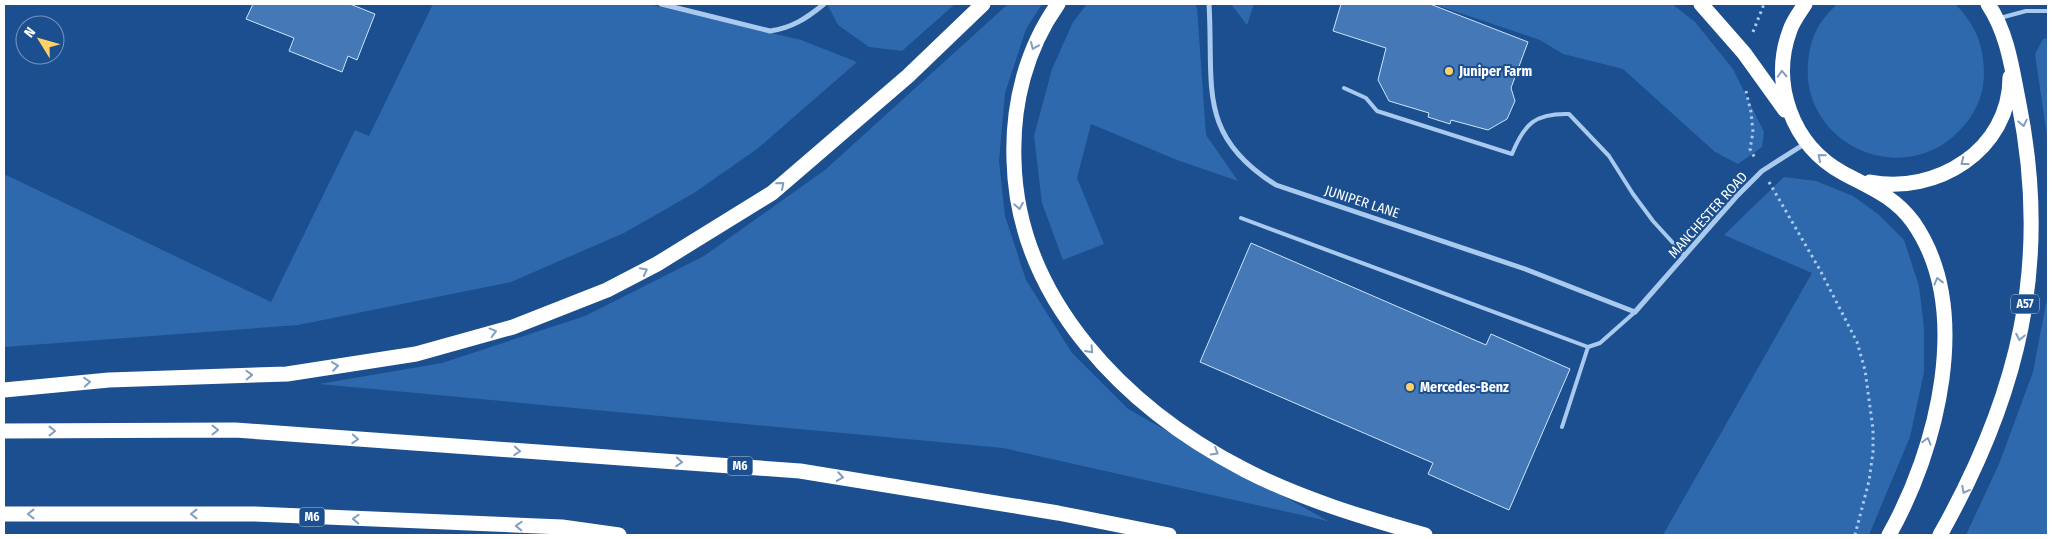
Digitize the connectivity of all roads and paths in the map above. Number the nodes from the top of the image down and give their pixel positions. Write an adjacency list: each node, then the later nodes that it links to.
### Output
1 (661, 4): 2 (street)
2 (824, 4)
3 (983, 4): 23 (highway, one-way to 3)
4 (1058, 4): 29 (highway, one-way to 29)
5 (1209, 4): 21 (street, JUNIPER LANE)
6 (1701, 4): 14 (highway)
7 (1805, 4): 14 (highway, A57, one-way to 7)
8 (1988, 4): 10 (highway, A57)
9 (2048, 11): 10 (lane)
10 (1998, 18): 11 (highway, A57)
11 (2010, 58): 17 (highway, A57, one-way to 17); 32 (highway, A57, one-way to 32)
12 (1743, 86): 16 (path)
13 (1344, 88): 20 (lane)
14 (1793, 121): 15 (highway, A57)
15 (1806, 142): 17 (highway, A57, one-way to 15); 20 (street, MANCHESTER ROAD)
16 (1750, 149)
17 (1860, 180): 31 (highway, A57, one-way to 17)
18 (1775, 193): 30 (path)
19 (1242, 218): 22 (lane)
20 (1685, 256): 21 (street, MANCHESTER ROAD)
21 (1635, 312): 22 (lane)
22 (1588, 346): 24 (lane)
23 (4, 390)
24 (1562, 427)
25 (4, 431): 28 (highway, M6, one-way to 28)
26 (4, 514): 27 (highway, M6, one-way to 26)
27 (619, 535)
28 (1169, 535)
29 (1425, 535)
30 (1855, 535)
31 (1889, 535)
32 (1940, 535)

